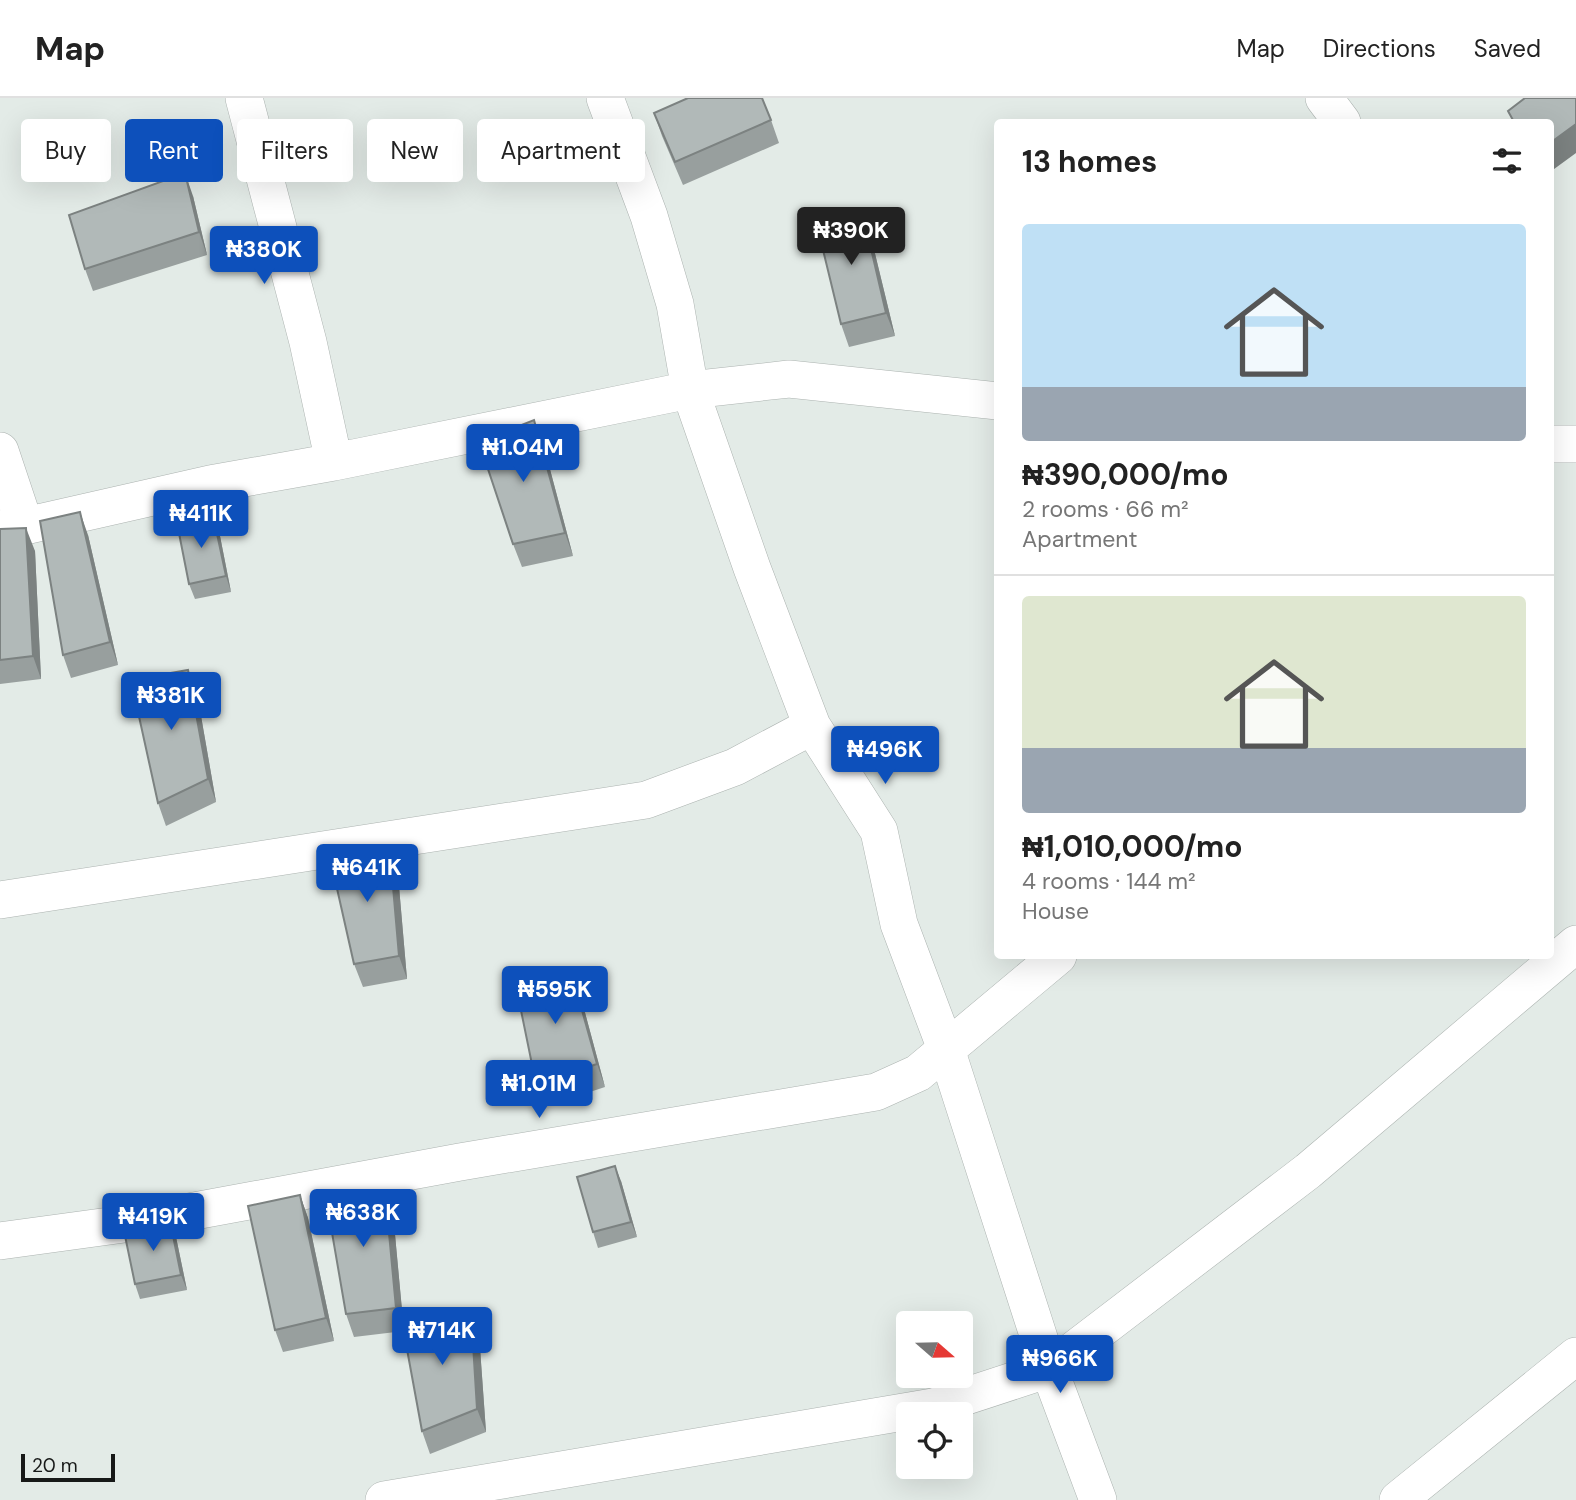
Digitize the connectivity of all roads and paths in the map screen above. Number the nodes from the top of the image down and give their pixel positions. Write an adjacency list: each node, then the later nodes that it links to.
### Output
1 (244, 98): 10 (street)
2 (605, 98): 5 (street)
3 (1324, 98): 4 (street)
4 (1340, 119)
5 (690, 390): 6 (street); 10 (street); 12 (street)
6 (994, 401)
7 (1554, 444): 8 (street)
8 (1576, 444)
9 (0, 451): 11 (street)
10 (334, 462): 11 (street)
11 (12, 528)
12 (812, 726): 13 (street); 16 (street)
13 (0, 900)
14 (1576, 944): 19 (street)
15 (1054, 959): 16 (street)
16 (946, 1049): 17 (street); 19 (street)
17 (0, 1241)
18 (1576, 1356): 22 (street)
19 (1049, 1369): 20 (street); 21 (street)
20 (384, 1500)
21 (1098, 1500)
22 (1398, 1500)

